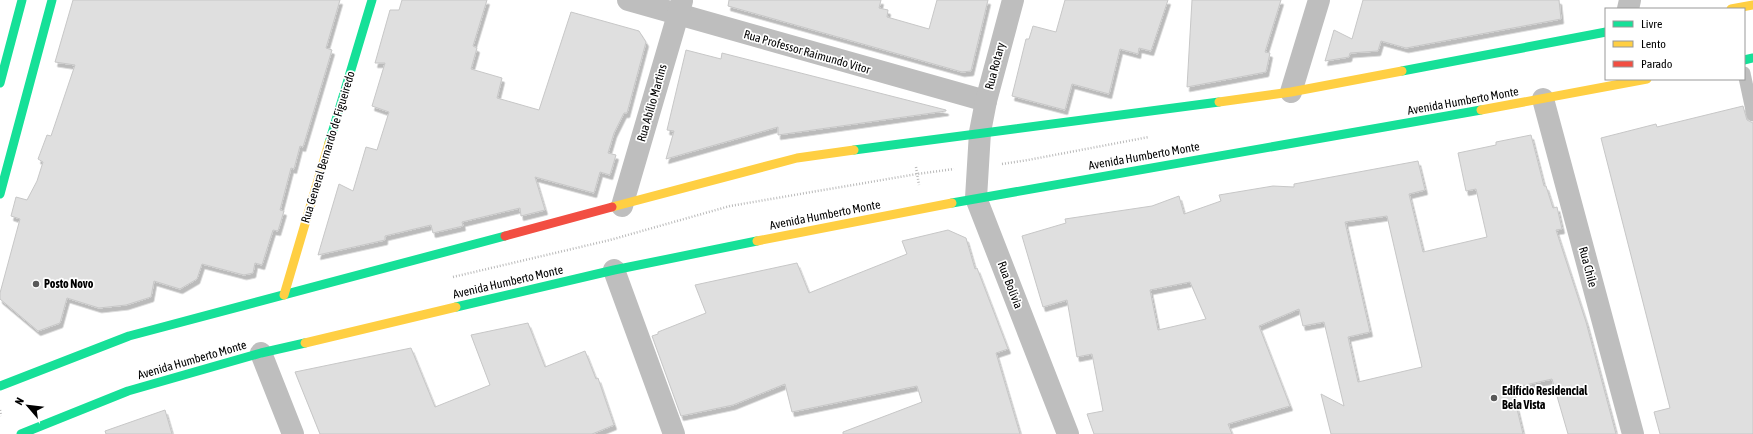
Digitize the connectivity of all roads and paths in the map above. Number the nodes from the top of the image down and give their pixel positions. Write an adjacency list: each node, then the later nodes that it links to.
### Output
1 (22, 0): 13 (main road)
2 (52, 0): 23 (main road)
3 (372, 0): 27 (main road, Rua General Bernardo de Figueiredo)
4 (628, 0): 8 (street, Rua Professor Raimundo Vitor)
5 (1013, 0): 16 (street, Rua Rotary)
6 (1319, 0): 14 (street)
7 (1753, 5): 9 (main road)
8 (680, 7): 16 (street, Rua Professor Raimundo Vitor); 25 (street, Rua Abílio Martins)
9 (1736, 8)
10 (1605, 32): 14 (main road)
11 (1745, 78): 17 (lane)
12 (1643, 80): 15 (main road, Avenida Humberto Monte)
13 (0, 83)
14 (1291, 92): 18 (main road)
15 (1543, 99): 24 (main road, Avenida Humberto Monte); 36 (street, Rua Chile)
16 (986, 101): 18 (street, Rua Rotary)
17 (1753, 115)
18 (980, 132): 24 (street, Rua Bolívia); 25 (main road)
19 (1029, 153): 21 (path)
20 (915, 163): 22 (path)
21 (1027, 168)
22 (920, 192)
23 (0, 194)
24 (976, 198): 26 (main road, Avenida Humberto Monte); 35 (street, Rua Bolívia)
25 (622, 206): 27 (main road)
26 (614, 270): 28 (main road, Avenida Humberto Monte); 34 (street)
27 (284, 295): 29 (main road)
28 (261, 353): 32 (main road, Avenida Humberto Monte); 33 (street)
29 (0, 386)
30 (0, 410): 31 (path)
31 (1, 416)
32 (21, 434)
33 (293, 434)
34 (674, 434)
35 (1068, 434)
36 (1633, 434)

